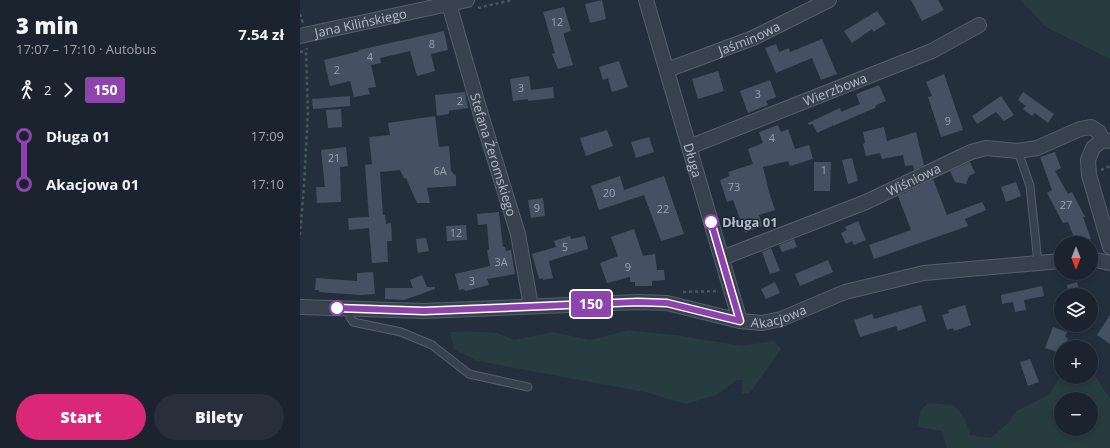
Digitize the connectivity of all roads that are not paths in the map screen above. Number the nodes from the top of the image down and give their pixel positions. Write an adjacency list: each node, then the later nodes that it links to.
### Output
1 (646, 0): 7 (street, Długa)
2 (829, 0): 7 (street, Jaśminowa)
3 (449, 4): 4 (street, Jana Kilińskiego); 6 (street, Jana Kilińskiego); 17 (street, Stefana Żeromskiego)
4 (471, 4)
5 (979, 25): 9 (street, Wierzbowa)
6 (304, 35)
7 (667, 70): 9 (street, Długa)
8 (1106, 140): 10 (street, Wiśniowa); 11 (street)
9 (689, 147): 12 (street, Długa)
10 (1018, 151): 12 (street, Wiśniowa); 16 (lane)
11 (1110, 247)
12 (722, 258): 20 (street, Długa)
13 (1098, 259): 14 (street)
14 (1110, 260)
15 (1054, 262): 16 (street, Akacjowa)
16 (1038, 263): 20 (street, Akacjowa)
17 (531, 306): 19 (street, Akacjowa); 20 (street, Akacjowa)
18 (300, 307): 19 (street, Akacjowa)
19 (349, 309): 21 (lane)
20 (740, 321)
21 (528, 388)

